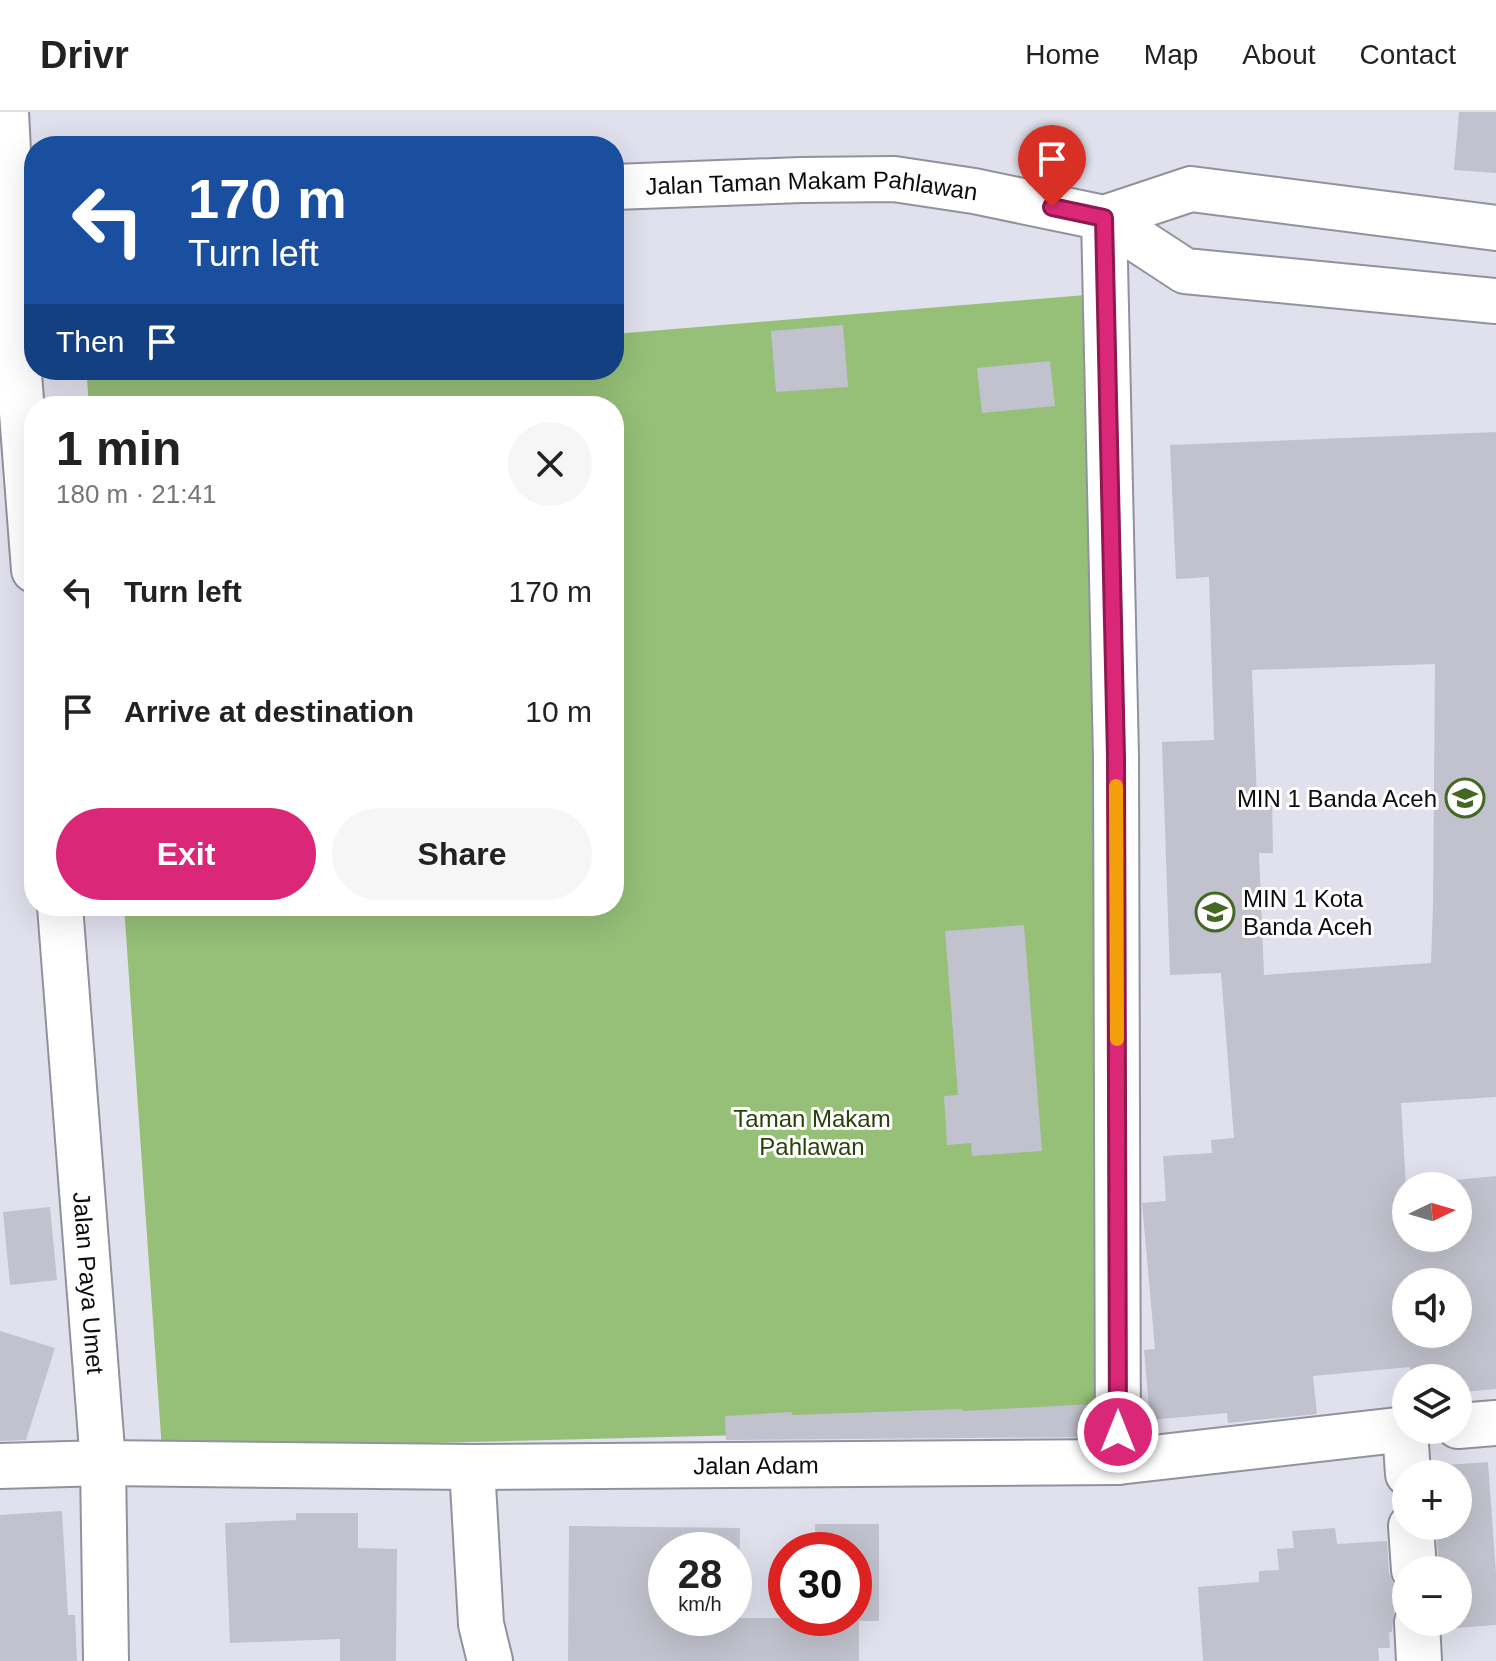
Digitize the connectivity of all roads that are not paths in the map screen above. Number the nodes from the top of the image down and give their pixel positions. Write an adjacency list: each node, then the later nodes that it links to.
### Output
1 (6, 112): 3 (street)
2 (624, 187): 4 (street, Jalan Taman Makam Pahlawan)
3 (15, 212): 6 (street)
4 (1104, 218): 5 (street); 7 (street, Jalan Taman Makam Pahlawan); 13 (street)
5 (1496, 228)
6 (15, 265): 8 (street)
7 (1496, 301)
8 (24, 409)
9 (61, 916): 14 (street, Jalan Paya Umet)
10 (1496, 1423): 11 (street)
11 (1472, 1425)
12 (1392, 1431): 13 (street, Jalan Adam)
13 (1118, 1462): 16 (street, Jalan Adam)
14 (103, 1463): 15 (street, Jalan Adam); 16 (street, Jalan Adam); 18 (street, Jalan Paya Umet)
15 (0, 1466)
16 (472, 1467): 19 (street)
17 (1418, 1636): 20 (street)
18 (106, 1661)
19 (490, 1661)
20 (1419, 1661)

